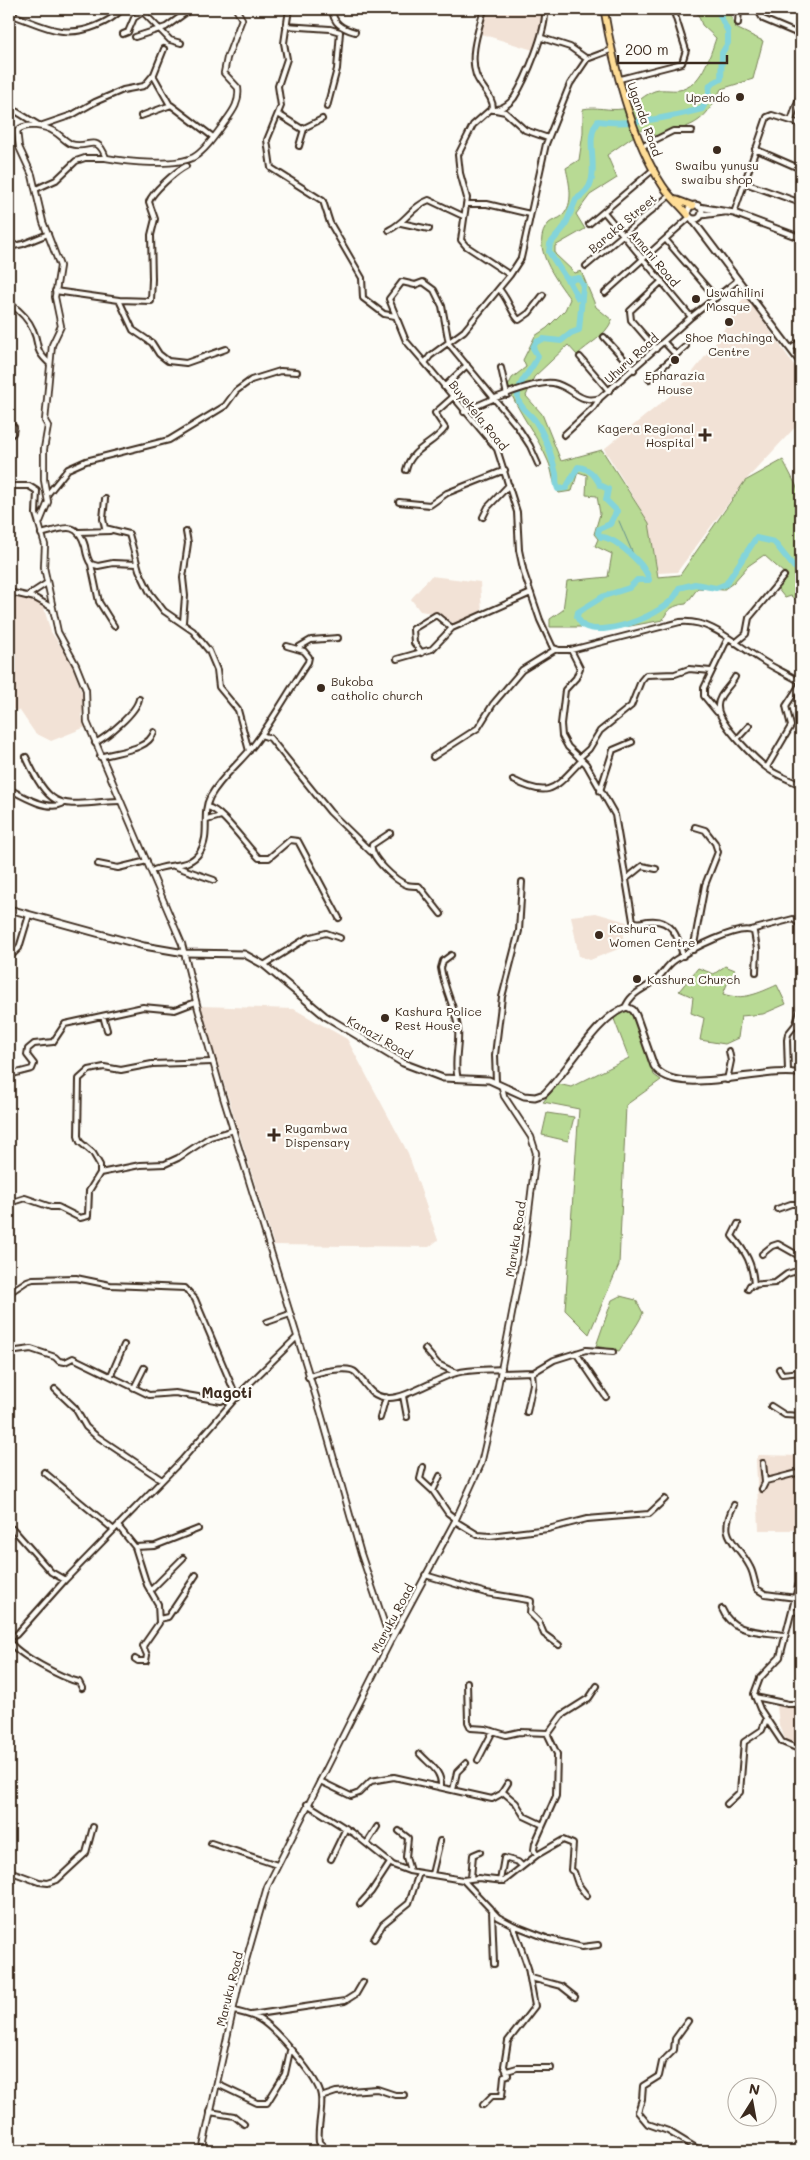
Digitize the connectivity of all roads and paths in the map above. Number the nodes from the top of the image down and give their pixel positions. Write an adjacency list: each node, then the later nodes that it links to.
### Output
1 (122, 9): 13 (street)
2 (191, 9): 16 (street)
3 (236, 9): 42 (street)
4 (289, 9): 15 (street)
5 (332, 9): 17 (street)
6 (484, 9): 33 (street)
7 (545, 9): 21 (street)
8 (604, 9): 24 (main road, Uganda Road)
9 (673, 9): 27 (street)
10 (739, 9): 14 (street)
11 (757, 9): 19 (street)
12 (145, 10): 16 (street); 18 (street)
13 (9, 14)
14 (738, 23)
15 (286, 26): 31 (street); 34 (street)
16 (160, 29): 20 (street); 22 (street)
17 (354, 32)
18 (123, 34)
19 (801, 35)
20 (135, 37)
21 (542, 38): 25 (street); 33 (street)
22 (180, 43)
23 (164, 48): 26 (street)
24 (610, 50): 25 (street); 27 (main road, Uganda Road)
25 (587, 59): 43 (street)
26 (153, 75): 29 (street); 39 (street)
27 (620, 79): 45 (main road, Uganda Road)
28 (801, 92): 37 (street)
29 (170, 105): 35 (street); 42 (street)
30 (9, 107): 39 (street)
31 (327, 107)
32 (484, 110): 33 (street)
33 (493, 110): 43 (street); 55 (street)
34 (278, 114): 40 (street); 86 (street)
35 (141, 116)
36 (322, 119): 40 (street)
37 (791, 121): 38 (street); 46 (street)
38 (801, 124)
39 (40, 126): 47 (street); 52 (street)
40 (304, 129): 44 (street)
41 (692, 132): 45 (street)
42 (213, 137): 47 (street)
43 (548, 138): 60 (street)
44 (299, 146)
45 (643, 146): 49 (main road, Uganda Road)
46 (755, 149): 50 (street); 51 (street)
47 (106, 158): 52 (street)
48 (186, 166): 84 (street)
49 (654, 169): 53 (main road, Uganda Road); 58 (street)
50 (801, 169)
51 (745, 183): 56 (street); 59 (street)
52 (36, 189): 69 (street)
53 (670, 195): 54 (main road, Uganda Road); 70 (street, Baraka Street)
54 (675, 200): 57 (main road, Uganda Road); 62 (main road, Uganda Road)
55 (466, 204): 60 (street); 61 (street)
56 (801, 204)
57 (696, 206): 59 (main road); 62 (main road); 63 (main road)
58 (604, 212): 65 (street); 70 (street, Amani Road)
59 (732, 212): 63 (main road); 71 (main road)
60 (530, 214): 76 (street)
61 (463, 216): 64 (street); 76 (street)
62 (690, 217): 63 (main road); 66 (main road, Uganda Road); 72 (street)
63 (700, 217): 66 (main road)
64 (401, 223): 67 (street); 68 (street)
65 (589, 224)
66 (699, 228): 77 (main road, Uganda Road)
67 (429, 229)
68 (390, 230)
69 (48, 234): 73 (street); 80 (street)
70 (623, 235): 74 (street, Amani Road); 75 (street, Baraka Street)
71 (801, 238)
72 (666, 240): 74 (street); 83 (street)
73 (9, 247)
74 (643, 260): 78 (street, Amani Road); 81 (street)
75 (586, 266)
76 (510, 275): 79 (street)
77 (738, 280): 83 (street, Uhuru Road); 94 (main road, Uganda Road)
78 (662, 282): 87 (street, Amani Road); 93 (street)
79 (499, 289): 82 (street); 91 (street)
80 (56, 291): 84 (street); 100 (street)
81 (605, 293)
82 (543, 295)
83 (716, 298): 87 (street, Uhuru Road)
84 (119, 300): 95 (street)
85 (9, 303): 100 (street)
86 (395, 316): 91 (street, Buyekela Road); 98 (street, Buyekela Road)
87 (692, 318): 89 (street, Uhuru Road)
88 (604, 337): 103 (street)
89 (664, 342): 93 (street, Uhuru Road); 96 (street)
90 (801, 342): 94 (street)
91 (450, 344): 98 (street); 101 (street)
92 (686, 346): 96 (street)
93 (656, 348): 103 (street, Uhuru Road)
94 (792, 348): 99 (main road, Uganda Road)
95 (226, 349)
96 (676, 355): 105 (street)
97 (580, 357): 107 (street)
98 (426, 363): 106 (street, Buyekela Road)
99 (801, 363)
100 (50, 364): 121 (street)
101 (467, 364): 106 (street); 111 (street)
102 (500, 368): 108 (street)
103 (634, 370): 107 (street, Uhuru Road)
104 (297, 372): 121 (street)
105 (649, 379)
106 (444, 387): 109 (street, Buyekela Road)
107 (609, 391): 110 (street, Uhuru Road)
108 (508, 394): 110 (street, Uhuru Road); 111 (street, Uhuru Road)
109 (453, 397): 112 (street, Buyekela Road); 117 (street)
110 (600, 398): 114 (street)
111 (493, 399): 112 (street, Uhuru Road); 116 (street)
112 (464, 412): 118 (street, Buyekela Road)
113 (9, 423): 115 (street)
114 (564, 435)
115 (9, 436)
116 (538, 464)
117 (406, 470)
118 (505, 470): 119 (street, Buyekela Road); 123 (street)
119 (509, 485): 124 (street); 135 (street, Buyekela Road)
120 (15, 486): 125 (street)
121 (47, 495): 125 (street)
122 (105, 499): 126 (street)
123 (399, 502)
124 (483, 517)
125 (39, 524): 129 (street)
126 (113, 531): 127 (street); 131 (street)
127 (79, 532): 129 (street); 130 (street)
128 (186, 532): 138 (street)
129 (41, 534): 133 (street)
130 (91, 564): 131 (street); 139 (street)
131 (137, 564): 138 (street)
132 (784, 576): 143 (street)
133 (48, 584): 136 (street); 137 (street)
134 (9, 592): 136 (street)
135 (531, 593): 140 (street); 146 (street, Buyekela Road)
136 (28, 596): 137 (street)
137 (51, 607): 160 (street)
138 (183, 622): 161 (street)
139 (114, 626)
140 (452, 628): 148 (street); 148 (street)
141 (338, 638): 145 (street)
142 (728, 638): 143 (street); 147 (street); 150 (street)
143 (735, 643): 152 (street)
144 (287, 646): 145 (street)
145 (299, 649): 157 (street)
146 (556, 649): 147 (street); 164 (street)
147 (571, 650): 165 (street)
148 (422, 653): 149 (street)
149 (397, 659)
150 (712, 671): 154 (street); 165 (street)
151 (734, 677): 154 (street)
152 (801, 683): 166 (street)
153 (140, 699): 160 (street)
154 (719, 714): 158 (street)
155 (749, 726): 158 (street)
156 (154, 732): 163 (street)
157 (261, 735): 161 (street); 178 (street)
158 (738, 738): 166 (street)
159 (632, 742): 170 (street)
160 (95, 743): 163 (street)
161 (249, 751): 173 (street)
162 (26, 757): 172 (street)
163 (100, 757): 171 (street)
164 (433, 757)
165 (581, 759): 167 (street); 170 (street)
166 (767, 767): 168 (street)
167 (513, 780)
168 (801, 785)
169 (9, 789): 172 (street)
170 (600, 791): 184 (street)
171 (120, 802): 172 (street); 179 (street)
172 (62, 804)
173 (207, 807): 174 (street); 175 (street)
174 (221, 816): 175 (street); 190 (street)
175 (206, 821): 181 (street)
176 (695, 827): 194 (street)
177 (390, 833): 178 (street)
178 (371, 852): 188 (street)
179 (147, 861): 180 (street); 183 (street)
180 (98, 864)
181 (174, 866): 183 (street); 185 (street)
182 (656, 869): 184 (street)
183 (152, 870): 195 (street)
184 (626, 878): 197 (street)
185 (214, 880)
186 (522, 882): 213 (street)
187 (9, 909): 189 (main road, Kanazi Road)
188 (441, 914)
189 (29, 915): 195 (main road, Kanazi Road); 198 (street)
190 (339, 918)
191 (801, 925): 192 (street)
192 (752, 930): 194 (street); 200 (street)
193 (340, 938): 199 (street)
194 (693, 950): 197 (street)
195 (185, 953): 199 (main road, Kanazi Road); 201 (street)
196 (451, 955): 211 (street)
197 (683, 956): 203 (street)
198 (9, 958)
199 (264, 965): 211 (main road, Kanazi Road)
200 (756, 972)
201 (196, 1002): 204 (street); 207 (street)
202 (801, 1006): 208 (street)
203 (626, 1008): 212 (main road); 214 (main road, Kanazi Road)
204 (102, 1016): 205 (street); 210 (street)
205 (107, 1030)
206 (728, 1051): 212 (street)
207 (213, 1062): 215 (street); 216 (street)
208 (788, 1071): 209 (main road); 212 (main road)
209 (801, 1074)
210 (9, 1075)
211 (458, 1079): 213 (main road, Kanazi Road)
212 (727, 1080)
213 (496, 1082): 214 (main road, Kanazi Road)
214 (502, 1086): 239 (street, Maruku Road)
215 (234, 1130): 216 (street); 228 (street)
216 (100, 1173): 217 (street)
217 (9, 1204)
218 (801, 1204): 219 (street)
219 (777, 1209)
220 (738, 1224): 224 (street)
221 (762, 1254): 222 (street)
222 (801, 1258): 223 (street)
223 (800, 1270): 224 (street); 227 (street)
224 (754, 1286): 225 (street)
225 (748, 1289)
226 (9, 1293): 248 (street)
227 (801, 1310)
228 (290, 1314): 229 (street); 230 (street)
229 (267, 1322)
230 (296, 1338): 244 (street); 248 (street)
231 (124, 1345): 243 (street)
232 (425, 1349): 236 (street)
233 (9, 1352): 243 (street)
234 (613, 1352): 235 (street)
235 (576, 1353): 242 (street); 251 (street)
236 (441, 1366): 241 (street); 245 (street)
237 (144, 1368): 246 (street)
238 (779, 1368): 240 (street)
239 (501, 1371): 241 (street); 242 (street); 268 (street, Maruku Road)
240 (801, 1372)
241 (456, 1373): 245 (street)
242 (532, 1373): 253 (street)
243 (111, 1375): 246 (street)
244 (308, 1377): 250 (street); 285 (street)
245 (443, 1379): 249 (street)
246 (134, 1388): 248 (street)
247 (55, 1389): 262 (street)
248 (236, 1396): 262 (street)
249 (404, 1396): 250 (street); 255 (street)
250 (386, 1397): 256 (street)
251 (606, 1397)
252 (772, 1406): 254 (street)
253 (527, 1412)
254 (801, 1416)
255 (407, 1417)
256 (380, 1418)
257 (763, 1463): 263 (street)
258 (423, 1467): 265 (street)
259 (44, 1472): 272 (street)
260 (801, 1472): 263 (street)
261 (440, 1476): 265 (street)
262 (162, 1480): 269 (street)
263 (765, 1482): 264 (street)
264 (762, 1489)
265 (433, 1491): 268 (street)
266 (665, 1499): 268 (street)
267 (734, 1505): 280 (street)
268 (456, 1520): 277 (street, Maruku Road)
269 (118, 1526): 272 (street); 273 (street)
270 (13, 1529): 278 (street)
271 (198, 1529): 273 (street)
272 (114, 1530): 278 (street)
273 (135, 1547): 279 (street)
274 (183, 1558): 279 (street)
275 (196, 1575): 284 (street)
276 (801, 1575): 280 (street)
277 (426, 1576): 286 (street, Maruku Road); 290 (street)
278 (65, 1580): 288 (street)
279 (150, 1591): 284 (street)
280 (796, 1598): 283 (street)
281 (722, 1609): 287 (street)
282 (801, 1611): 283 (street)
283 (793, 1612): 287 (street)
284 (159, 1619): 291 (street)
285 (387, 1631): 286 (street); 289 (street)
286 (394, 1634): 289 (street, Maruku Road)
287 (784, 1635): 295 (street)
288 (9, 1639): 294 (street)
289 (390, 1642): 304 (street, Maruku Road)
290 (559, 1645)
291 (135, 1659)
292 (467, 1682): 298 (street)
293 (597, 1686): 299 (street)
294 (82, 1688)
295 (755, 1697): 296 (street); 297 (street)
296 (801, 1704)
297 (766, 1720): 300 (street); 310 (street)
298 (493, 1731): 299 (street); 302 (street)
299 (547, 1733): 311 (street)
300 (801, 1750)
301 (420, 1754): 306 (street)
302 (478, 1760)
303 (466, 1763): 307 (street)
304 (320, 1781): 306 (street); 309 (street, Maruku Road)
305 (508, 1783): 308 (street)
306 (441, 1788): 307 (street)
307 (453, 1790): 308 (street)
308 (503, 1792): 311 (street)
309 (307, 1804): 314 (street); 323 (street, Maruku Road)
310 (727, 1804)
311 (542, 1825): 320 (street)
312 (93, 1827): 325 (street)
313 (377, 1827): 318 (street)
314 (346, 1828): 318 (street); 321 (street)
315 (399, 1831): 326 (street)
316 (440, 1840): 328 (street)
317 (211, 1843): 323 (street)
318 (367, 1843): 322 (street)
319 (480, 1852): 329 (street)
320 (536, 1855): 324 (street); 332 (street)
321 (331, 1858)
322 (390, 1863): 326 (street); 333 (street)
323 (277, 1865): 342 (street, Maruku Road)
324 (522, 1866): 331 (street); 331 (street)
325 (9, 1871)
326 (410, 1871): 327 (street)
327 (419, 1873): 328 (street); 336 (street)
328 (432, 1874): 330 (street)
329 (471, 1878): 330 (street); 331 (street)
330 (463, 1880): 334 (street)
331 (500, 1881)
332 (587, 1896)
333 (360, 1904)
334 (492, 1910): 335 (street); 338 (street)
335 (513, 1925): 337 (street); 339 (street)
336 (374, 1939)
337 (598, 1946)
338 (494, 1964)
339 (531, 1978): 341 (street); 347 (street)
340 (363, 1982): 343 (street)
341 (575, 1997)
342 (234, 2012): 343 (street); 348 (street, Maruku Road)
343 (249, 2016): 345 (street)
344 (688, 2021): 356 (street)
345 (290, 2051): 348 (street); 350 (street)
346 (551, 2068): 347 (street)
347 (508, 2074): 351 (street)
348 (217, 2084): 352 (street, Maruku Road)
349 (404, 2095): 350 (street)
350 (321, 2097): 354 (street)
351 (484, 2106)
352 (210, 2112): 353 (street); 355 (street, Maruku Road)
353 (244, 2124)
354 (324, 2146)
355 (202, 2151)
356 (701, 2151)

